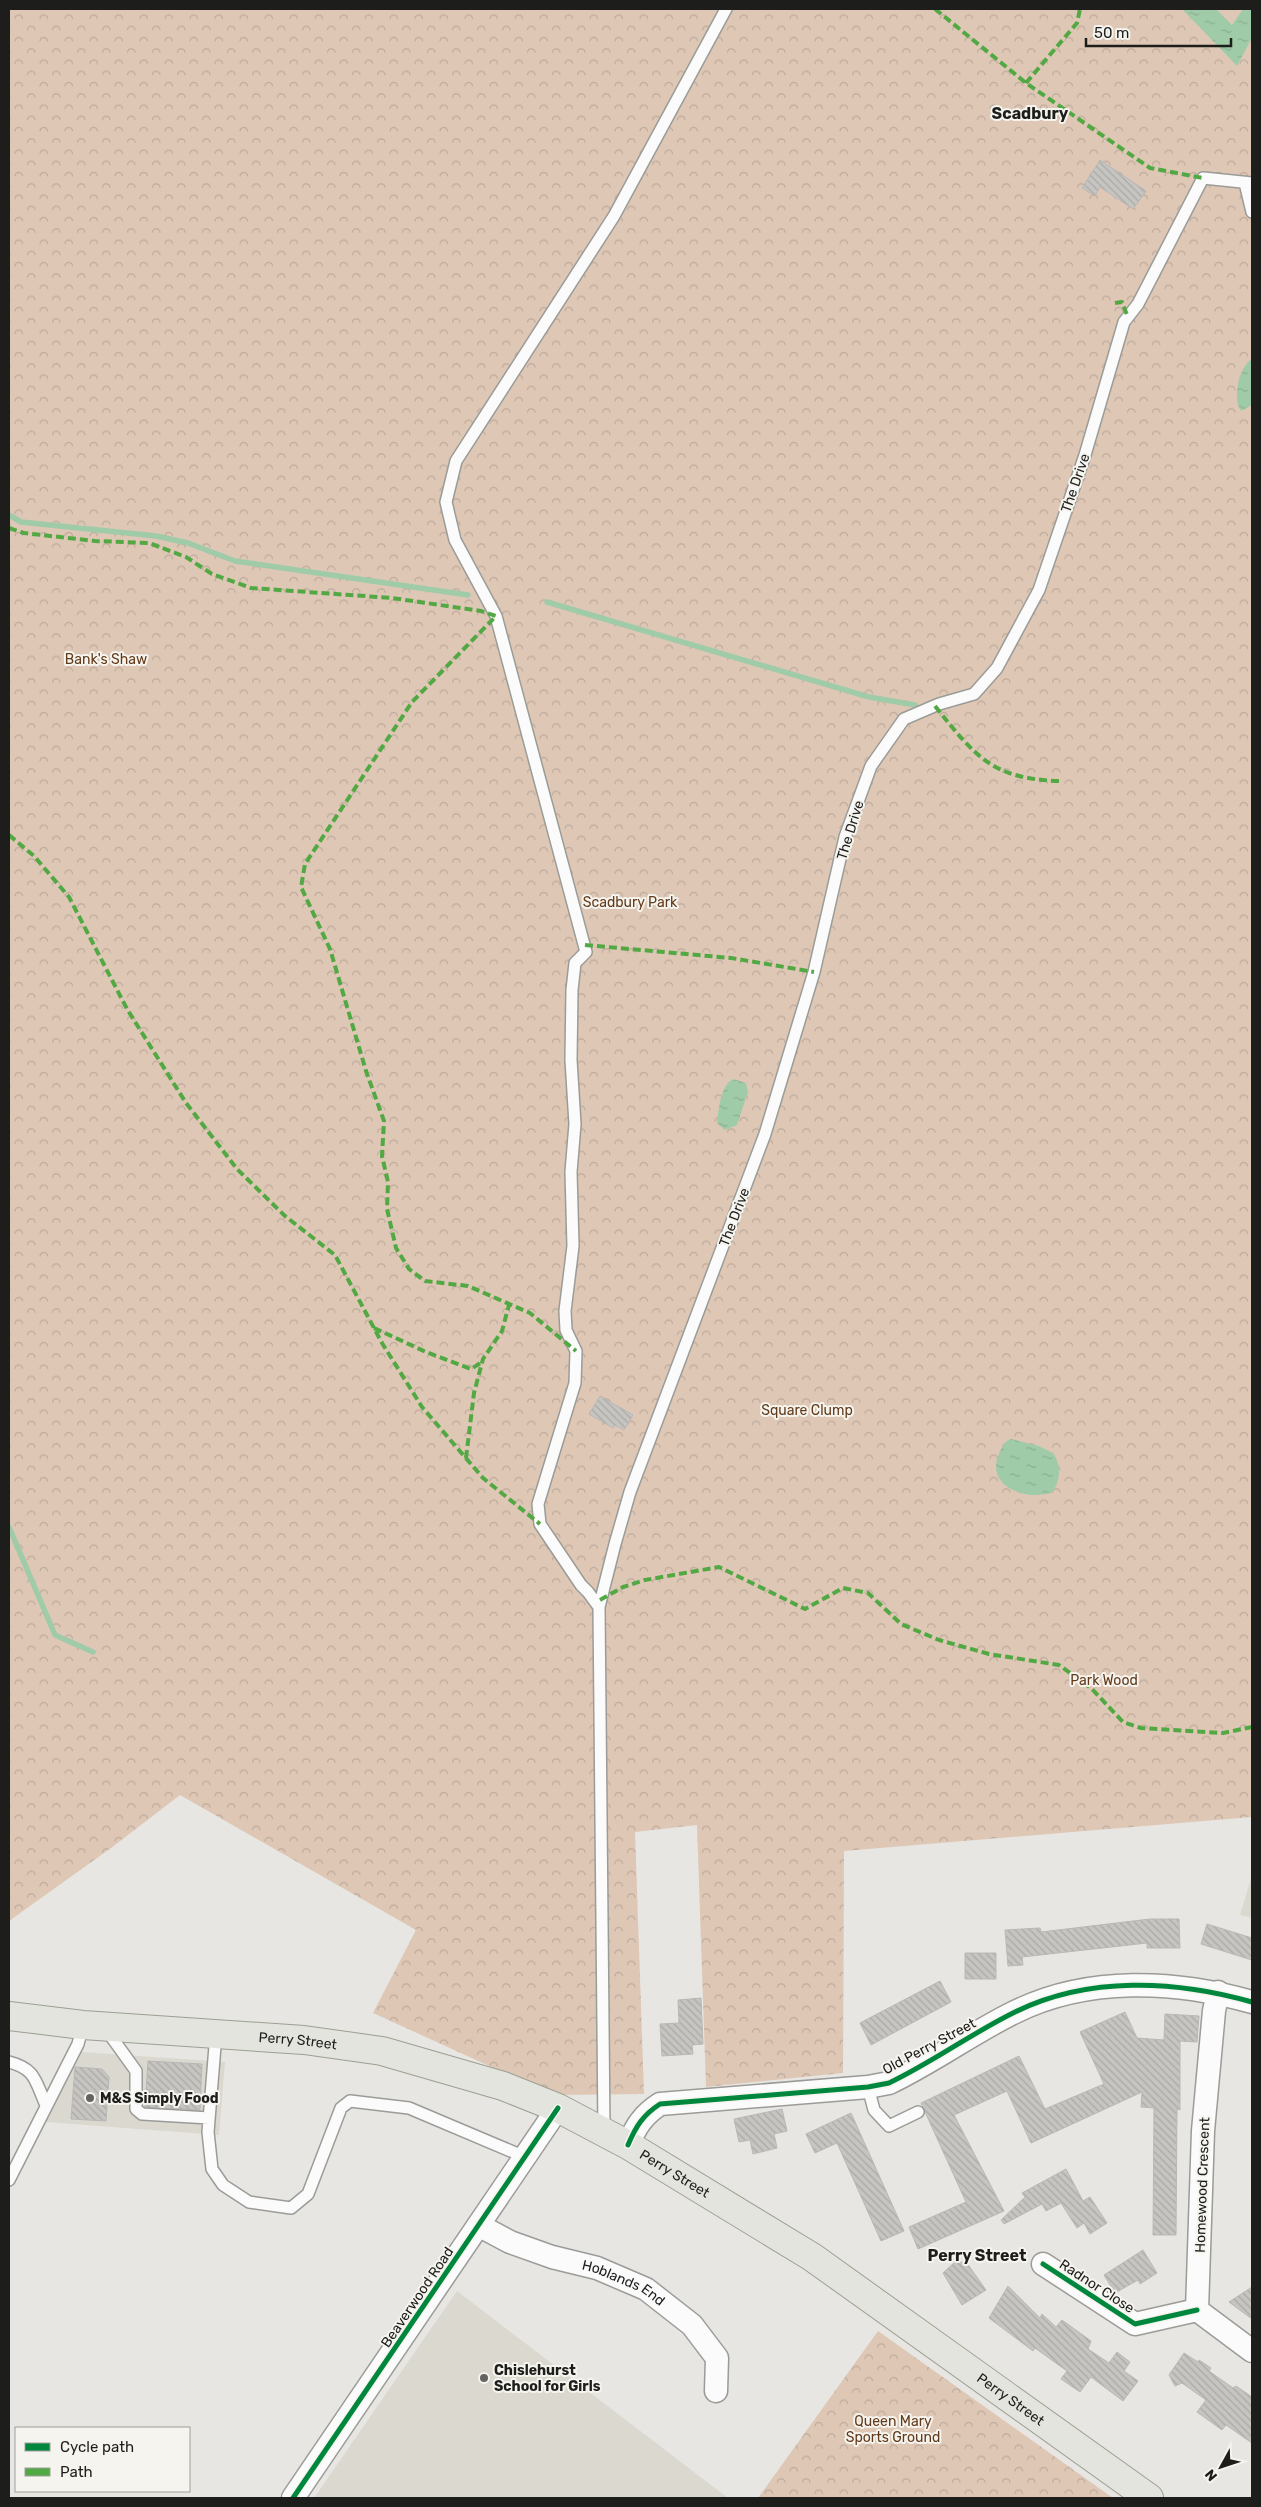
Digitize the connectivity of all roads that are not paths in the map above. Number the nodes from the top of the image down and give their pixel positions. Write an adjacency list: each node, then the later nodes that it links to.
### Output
1 (726, 9): 4 (lane)
2 (1249, 183): 3 (lane); 4 (lane, The Drive)
3 (1252, 212)
4 (599, 1607): 16 (lane)
5 (1218, 1992): 6 (street, Old Perry Street); 11 (street, Old Perry Street); 22 (street, Homewood Crescent)
6 (1252, 2002)
7 (9, 2016): 8 (main road, Perry Street)
8 (93, 2025): 9 (main road, Perry Street); 12 (lane); 15 (lane)
9 (216, 2034): 13 (main road, Perry Street); 15 (lane)
10 (9, 2062): 12 (lane)
11 (868, 2087): 14 (lane); 17 (street, Old Perry Street)
12 (46, 2105): 19 (lane)
13 (558, 2108): 16 (main road, Perry Street); 18 (street, Beaverwood Road)
14 (918, 2112)
15 (209, 2118): 18 (lane)
16 (604, 2131): 17 (main road, Perry Street)
17 (628, 2145): 26 (main road, Perry Street)
18 (525, 2157): 20 (street, Beaverwood Road)
19 (9, 2180)
20 (480, 2226): 24 (street, Hoblands End); 25 (street, Beaverwood Road)
21 (1043, 2264): 22 (street, Radnor Close)
22 (1197, 2310): 23 (street)
23 (1252, 2351)
24 (716, 2391)
25 (293, 2498)
26 (1149, 2498)

